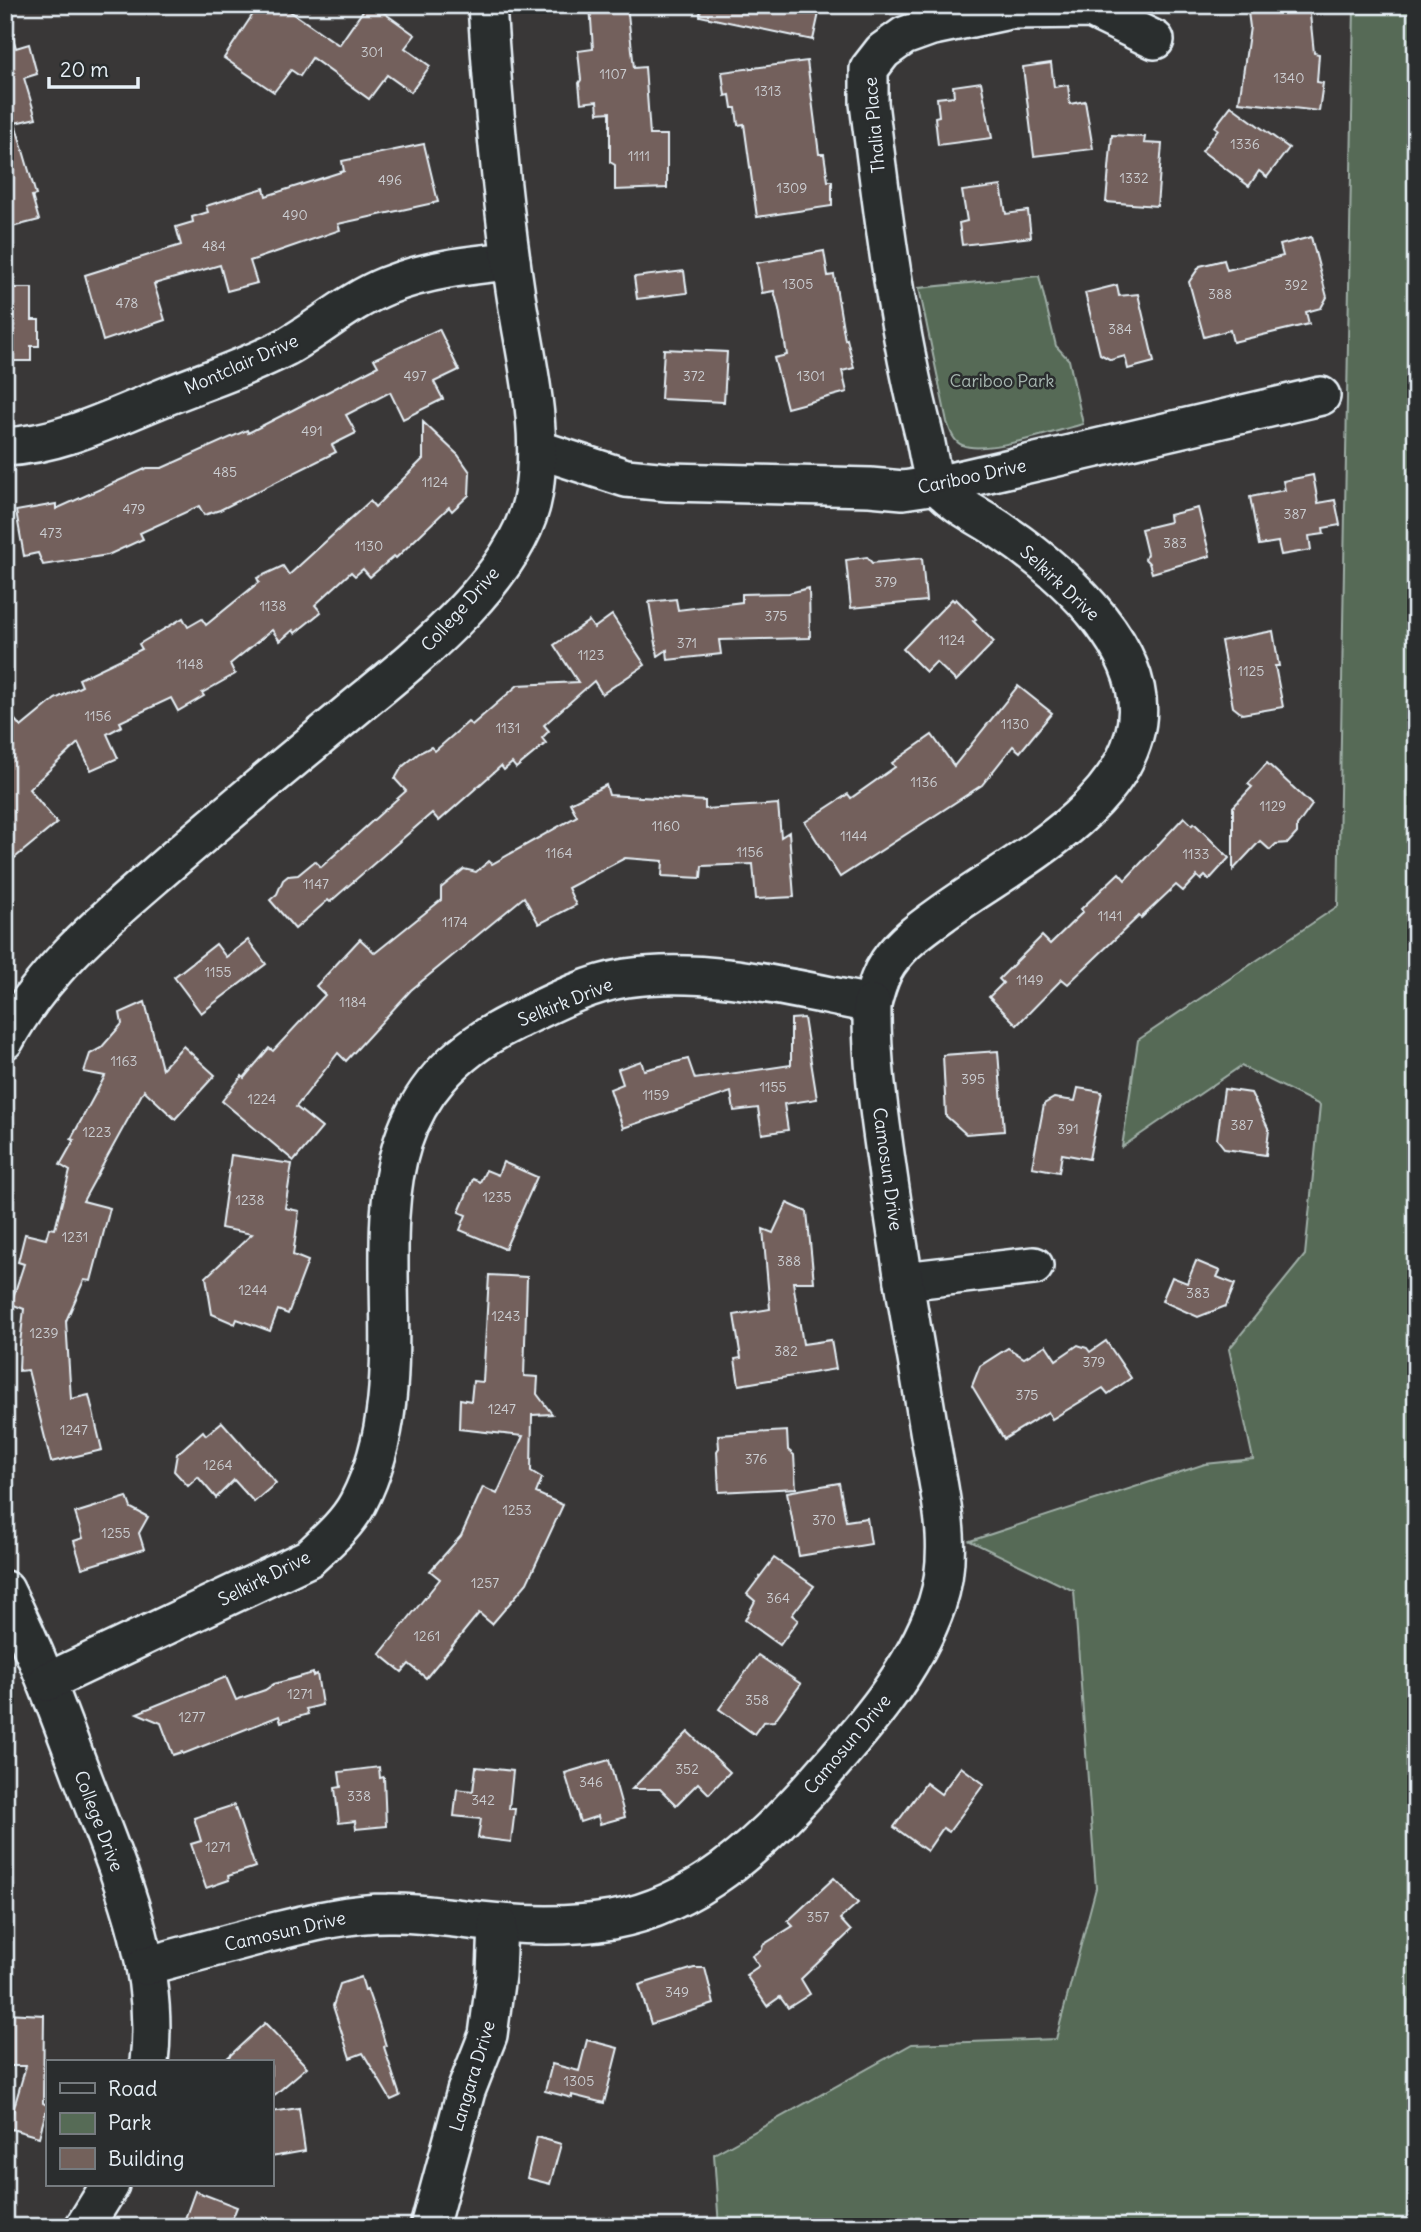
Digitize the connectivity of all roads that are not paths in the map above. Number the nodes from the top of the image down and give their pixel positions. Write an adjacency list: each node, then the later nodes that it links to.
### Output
1 (487, 5): 3 (street, College Drive)
2 (1155, 40): 7 (street, Thalia Place)
3 (511, 261): 5 (street, Montclair Drive); 6 (street, College Drive)
4 (1321, 396): 7 (street, Cariboo Drive)
5 (5, 447)
6 (537, 449): 7 (street, Cariboo Drive); 9 (street, College Drive)
7 (937, 485): 8 (street, Selkirk Drive)
8 (872, 1004): 11 (street, Camosun Drive); 13 (street, Selkirk Drive)
9 (5, 1040)
10 (1034, 1266): 11 (street)
11 (904, 1281): 14 (street, Camosun Drive)
12 (5, 1590): 13 (street, College Drive)
13 (47, 1682): 15 (street, College Drive)
14 (498, 1923): 15 (street, Camosun Drive); 19 (street, Langara Drive)
15 (145, 1966): 16 (street, College Drive)
16 (149, 2060)
17 (109, 2186): 18 (street)
18 (84, 2227)
19 (429, 2227)

